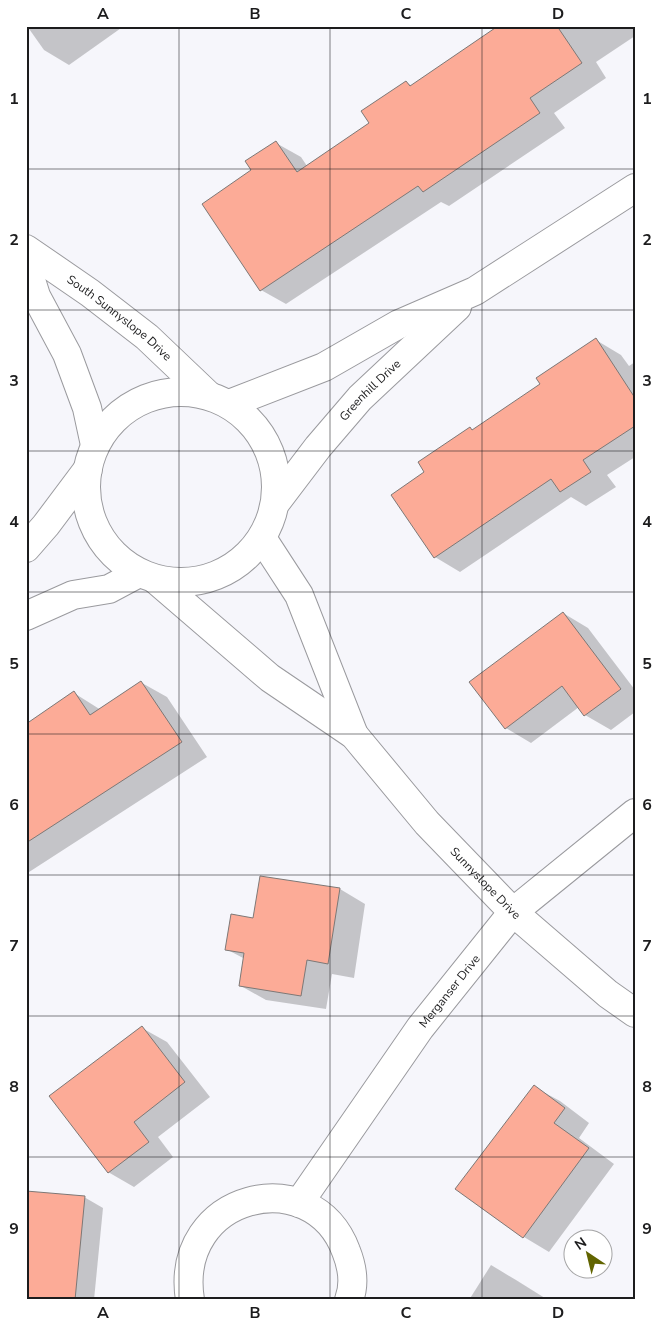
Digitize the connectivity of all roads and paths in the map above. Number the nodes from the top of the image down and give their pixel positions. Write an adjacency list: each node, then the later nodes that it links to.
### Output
1 (635, 188): 4 (street, Greenhill Drive)
2 (26, 249): 5 (street, South Sunnyslope Drive)
3 (26, 264): 6 (street)
4 (475, 291): 5 (street, Greenhill Drive); 7 (street, Greenhill Drive)
5 (218, 399): 6 (street); 7 (street, South Sunnyslope Drive)
6 (92, 457): 9 (street); 10 (street, Sunnyslope Drive)
7 (276, 501): 8 (street)
8 (262, 538): 10 (street); 12 (street, Sunnyslope Drive)
9 (26, 548)
10 (148, 577): 11 (street); 12 (street, Sunnyslope Drive)
11 (26, 616)
12 (354, 735): 14 (street, Sunnyslope Drive)
13 (635, 812): 14 (street, Merganser Drive)
14 (513, 912): 15 (street, Sunnyslope Drive); 16 (street, Merganser Drive)
15 (635, 1013)
16 (299, 1203): 17 (street); 18 (street)
17 (190, 1300)
18 (349, 1300)

